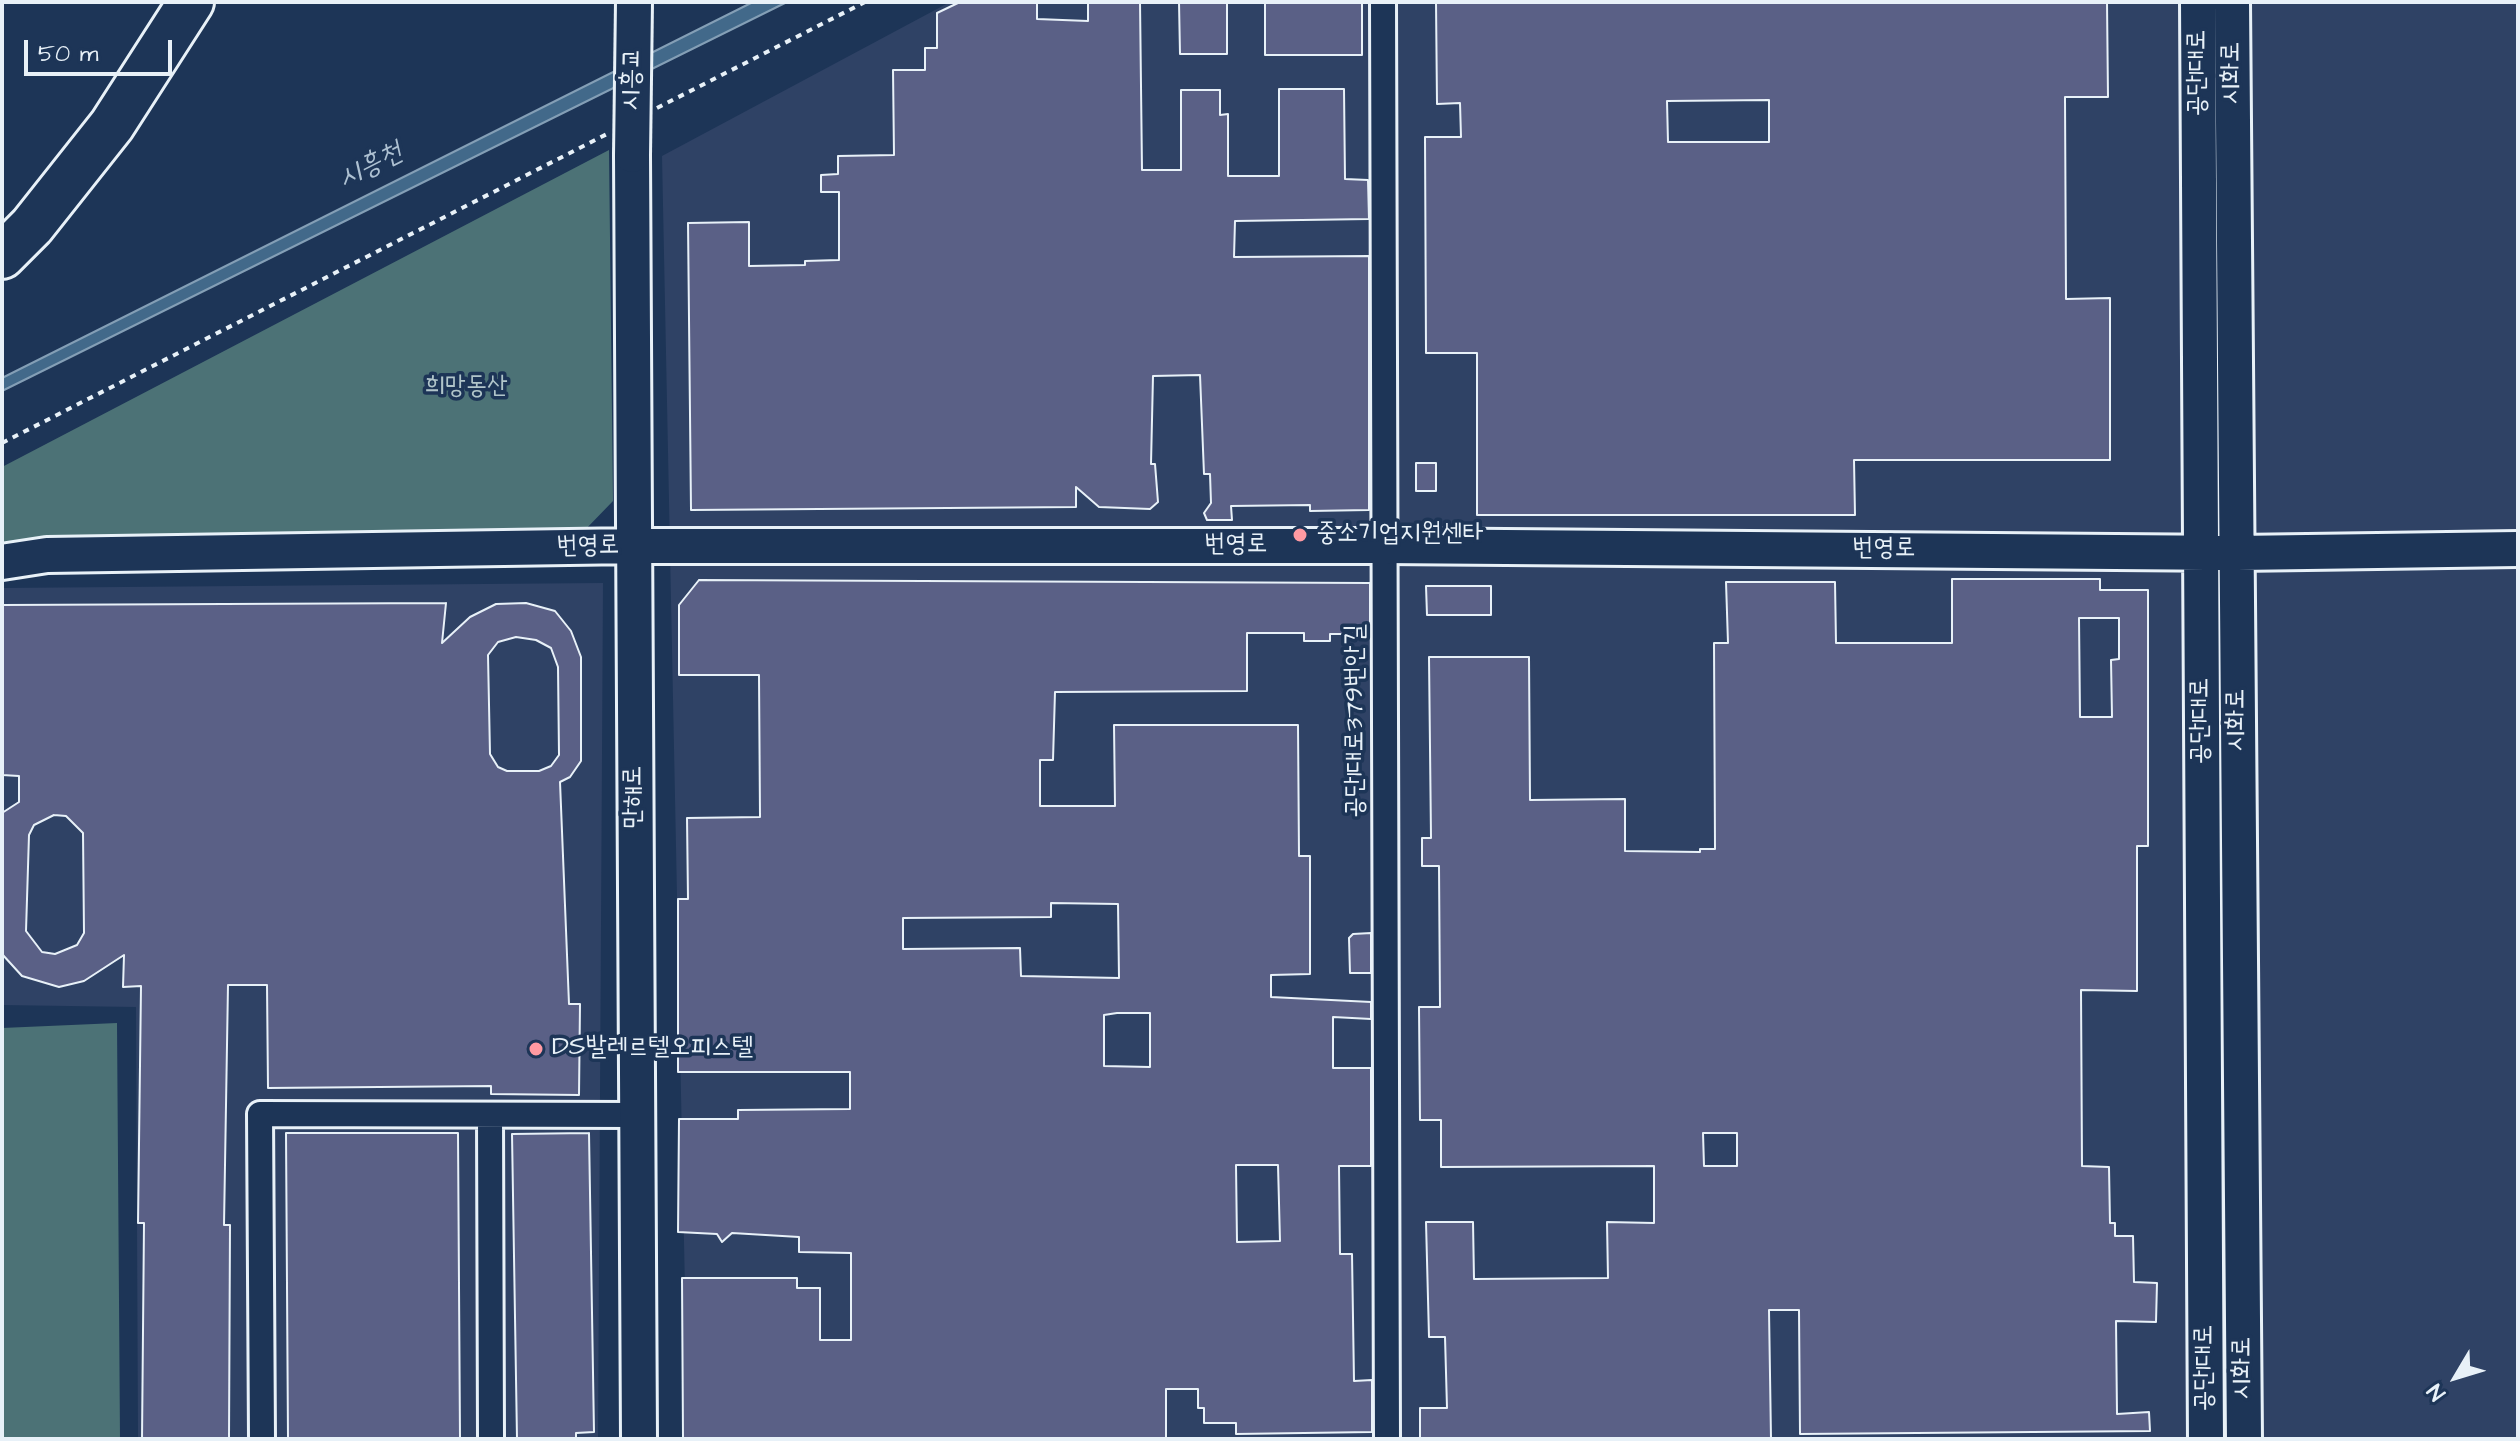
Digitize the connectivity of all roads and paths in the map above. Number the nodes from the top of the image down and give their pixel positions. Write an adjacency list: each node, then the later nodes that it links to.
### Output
1 (158, 2): 10 (highway)
2 (191, 2): 11 (highway)
3 (634, 2): 9 (street, 시흥교, bridge)
4 (865, 2): 8 (path)
5 (1383, 2): 14 (street, 공단1대로379번안길)
6 (2198, 2): 16 (street, 공단1대로)
7 (2232, 2): 17 (street, 시화로)
8 (652, 111)
9 (621, 144): 12 (path); 13 (street, 만해로)
10 (2, 223)
11 (2, 256)
12 (2, 443)
13 (634, 546): 14 (street, 번영로); 18 (street, 번영로); 20 (street, 만해로)
14 (1384, 546): 16 (street, 번영로); 24 (street, 공단1대로379번안길)
15 (2518, 549): 17 (street, 번영로)
16 (2201, 552): 17 (street, 번영로); 25 (street, 공단1대로)
17 (2237, 553): 26 (street, 시화로)
18 (2, 562)
19 (490, 1115): 20 (street); 21 (street); 22 (street)
20 (637, 1115): 23 (street, 만해로)
21 (262, 1439)
22 (491, 1439)
23 (639, 1439)
24 (1387, 1439)
25 (2206, 1439)
26 (2244, 1439)

